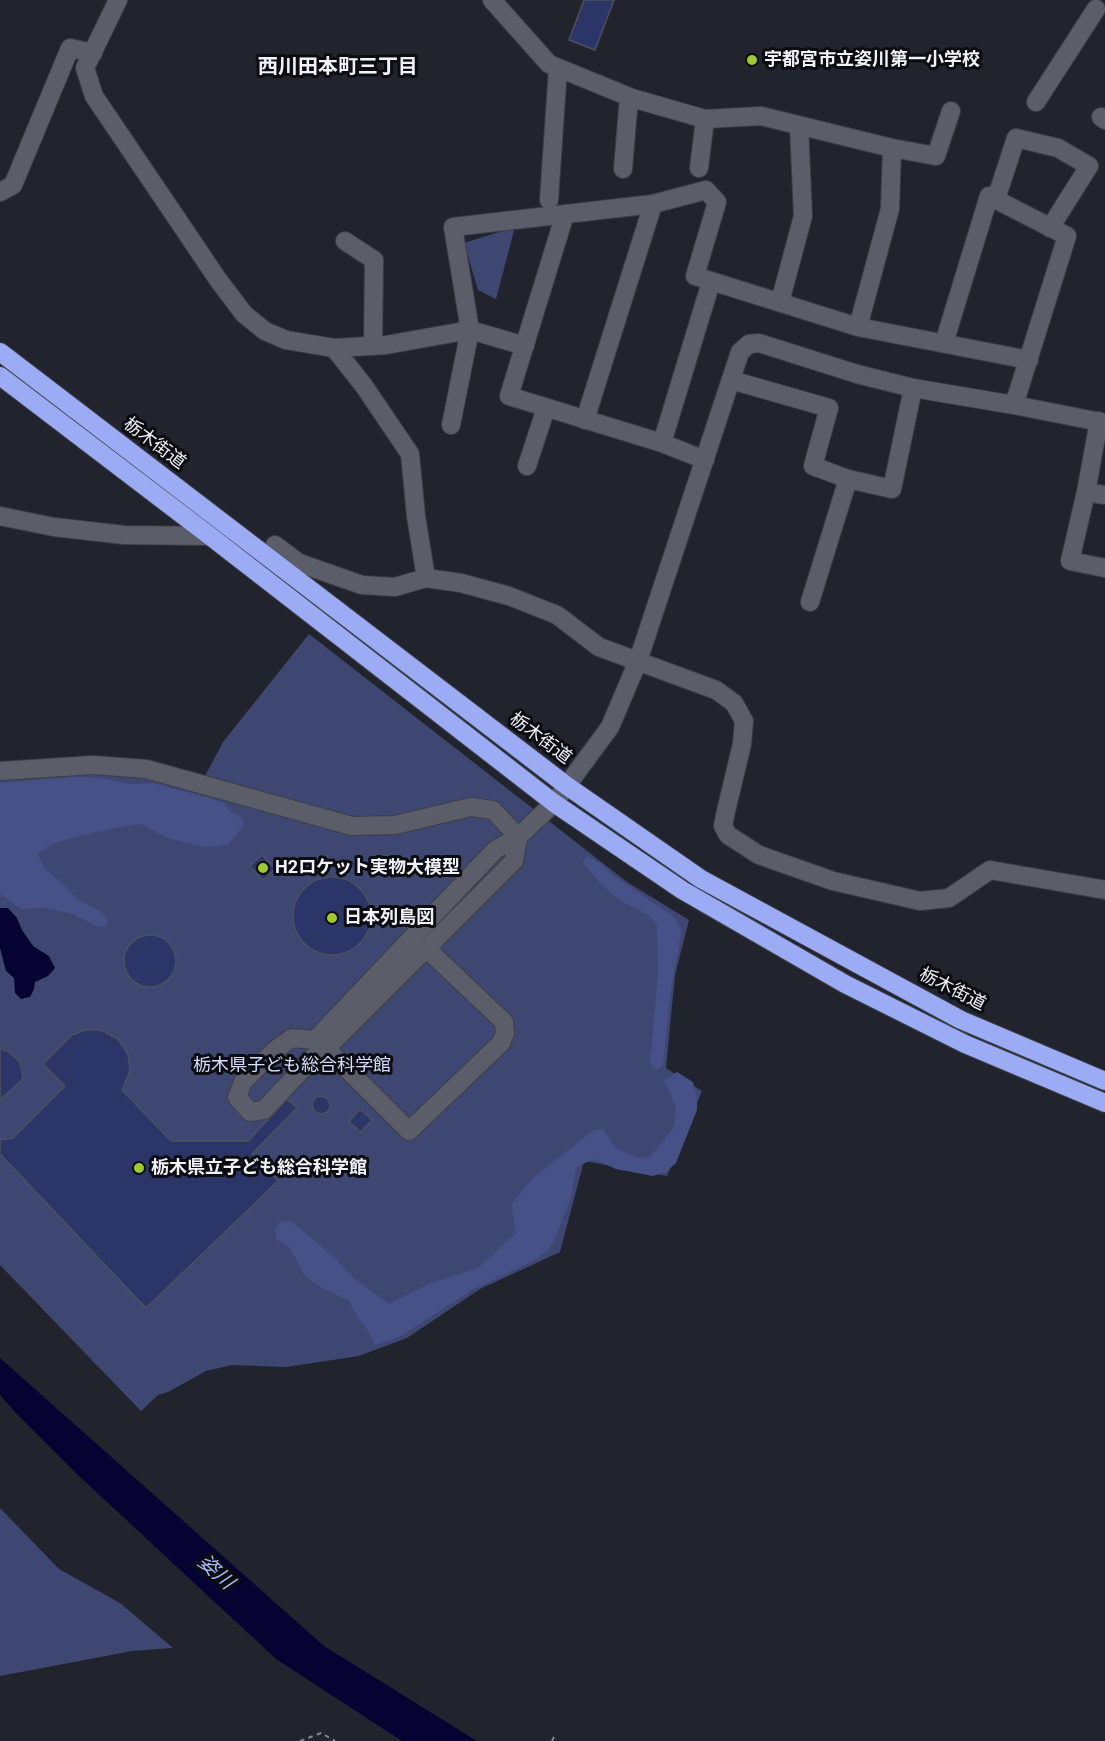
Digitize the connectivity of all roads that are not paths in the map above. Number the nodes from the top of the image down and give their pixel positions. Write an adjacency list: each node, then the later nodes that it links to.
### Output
1 (118, 0): 4 (street)
2 (499, 3): 5 (street)
3 (1096, 10): 7 (street)
4 (93, 53): 14 (street); 28 (street)
5 (558, 68): 6 (street); 16 (street)
6 (629, 97): 9 (street); 13 (street)
7 (1036, 102)
8 (951, 111): 11 (street)
9 (705, 118): 10 (street); 12 (street)
10 (799, 125): 11 (street); 22 (street)
11 (892, 148): 23 (street)
12 (699, 168)
13 (623, 170)
14 (0, 192)
15 (996, 199): 19 (street); 19 (street); 25 (street)
16 (549, 200)
17 (653, 204): 18 (street); 21 (street); 36 (street)
18 (566, 214): 24 (street); 27 (street)
19 (1050, 228): 30 (street)
20 (345, 241): 26 (street)
21 (711, 282): 22 (street); 39 (street)
22 (780, 302): 23 (street)
23 (858, 327): 25 (street)
24 (470, 330): 26 (street); 27 (street); 38 (street)
25 (944, 343): 30 (street)
26 (373, 346): 28 (street)
27 (525, 346): 35 (street)
28 (334, 348): 49 (street)
29 (0, 352): 53 (highway, 栃木街道)
30 (1029, 360): 34 (street)
31 (0, 376): 46 (highway)
32 (731, 380): 33 (street); 40 (street); 42 (street)
33 (913, 388): 34 (street); 42 (street)
34 (1014, 405): 37 (street)
35 (546, 408): 36 (street); 41 (street)
36 (585, 420): 39 (street)
37 (1102, 422): 43 (street)
38 (451, 424)
39 (662, 443): 40 (street)
40 (705, 460): 51 (street)
41 (527, 466)
42 (848, 478): 50 (street)
43 (1086, 492): 44 (street); 48 (street)
44 (1105, 495)
45 (0, 516): 46 (street)
46 (210, 536): 54 (highway)
47 (275, 545): 49 (street)
48 (1105, 568)
49 (426, 578): 51 (street)
50 (810, 602)
51 (638, 661): 53 (street); 56 (street)
52 (0, 771): 55 (street)
53 (567, 786): 54 (street); 59 (highway, 栃木街道)
54 (554, 803): 55 (street); 60 (highway)
55 (518, 837): 57 (street); 58 (street)
56 (1105, 890)
57 (426, 948): 58 (street); 58 (street)
58 (324, 1046)
59 (1105, 1081)
60 (1105, 1103)

